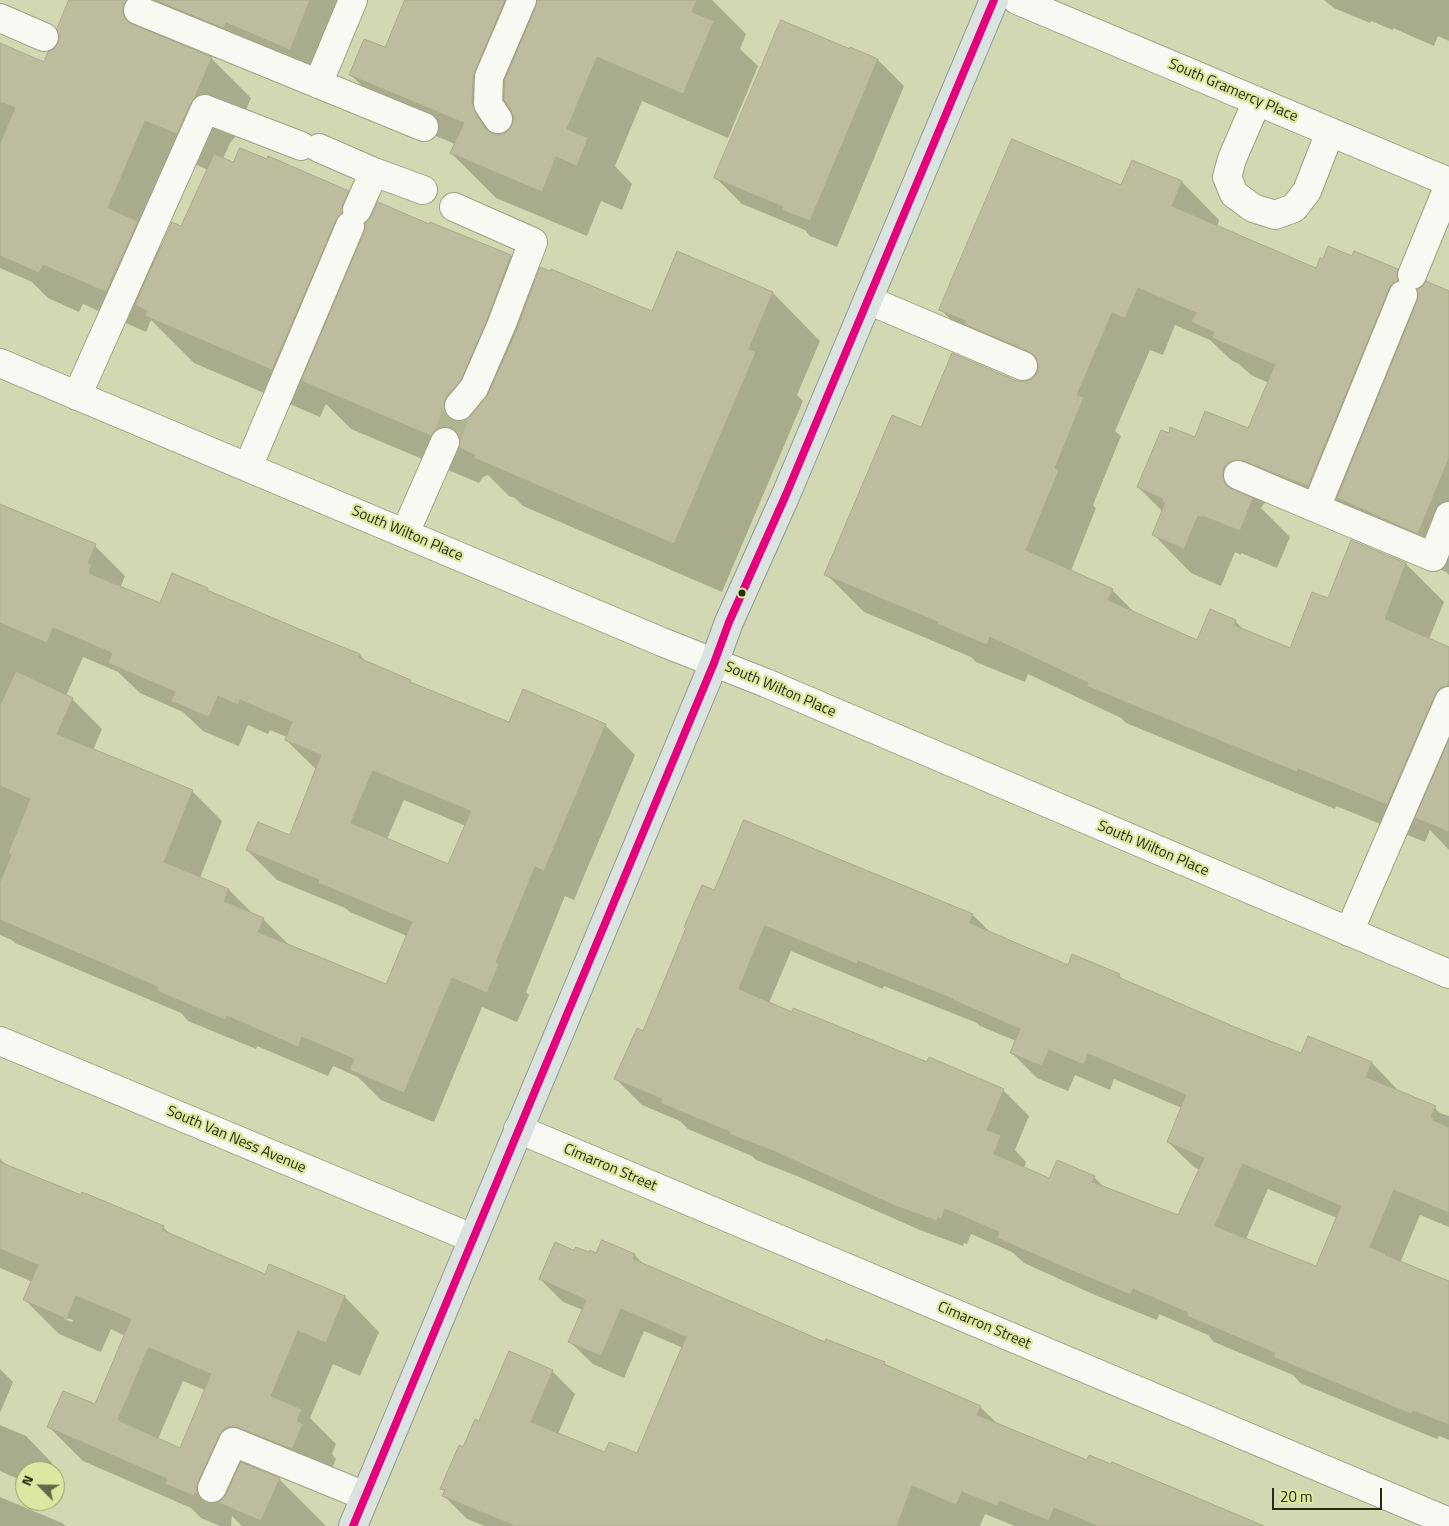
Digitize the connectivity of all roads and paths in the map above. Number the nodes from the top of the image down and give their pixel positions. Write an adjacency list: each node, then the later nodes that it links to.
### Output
1 (353, 0): 8 (street)
2 (522, 0): 10 (street)
3 (994, 0): 17 (main road)
4 (1017, 0): 9 (street, South Gramercy Place)
5 (138, 10): 8 (street)
6 (0, 18): 7 (street)
7 (44, 37)
8 (318, 84): 11 (street)
9 (1257, 101): 12 (street, South Gramercy Place); 12 (street)
10 (498, 119)
11 (424, 128)
12 (1330, 132): 14 (street, South Gramercy Place)
13 (374, 172): 15 (street); 20 (street); 23 (street)
14 (1449, 183): 25 (street)
15 (423, 190)
16 (454, 207): 21 (street)
17 (868, 300): 19 (street); 28 (main road)
18 (0, 363): 20 (street, South Wilton Place)
19 (1023, 366)
20 (77, 396): 23 (street, South Wilton Place)
21 (459, 406)
22 (445, 442): 27 (street)
23 (248, 467): 27 (street, South Wilton Place)
24 (1238, 475): 25 (street)
25 (1316, 508): 26 (street)
26 (1449, 516)
27 (405, 533): 28 (street, South Wilton Place)
28 (714, 663): 30 (street, South Wilton Place); 33 (main road)
29 (1449, 700): 30 (street)
30 (1349, 932): 31 (street, South Wilton Place)
31 (1449, 974)
32 (0, 1041): 34 (street, South Van Ness Avenue)
33 (518, 1129): 34 (main road); 37 (street, Cimarron Street)
34 (472, 1238): 36 (main road)
35 (212, 1488): 36 (street)
36 (365, 1496): 38 (main road)
37 (1449, 1522)
38 (353, 1526)

